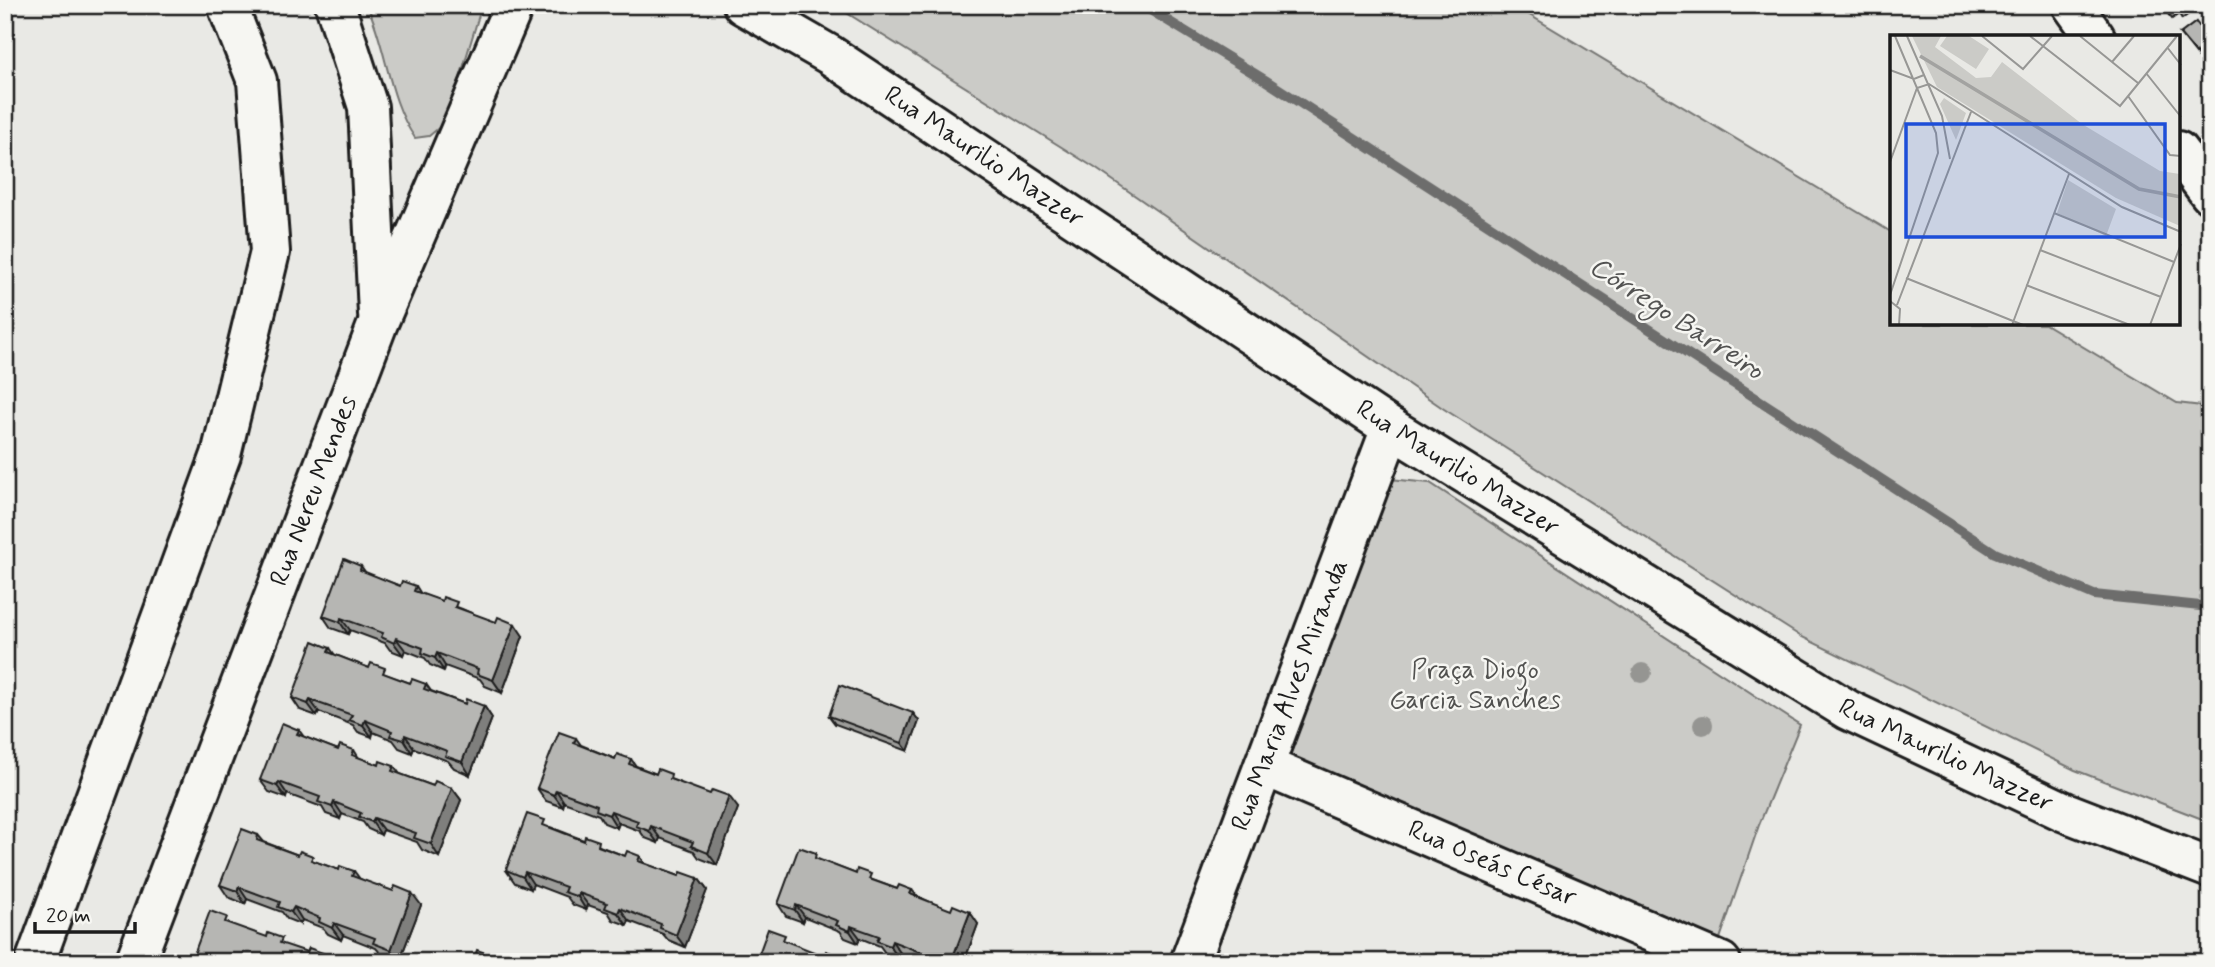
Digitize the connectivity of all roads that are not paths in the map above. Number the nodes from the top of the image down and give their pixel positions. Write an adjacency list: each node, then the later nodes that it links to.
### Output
1 (227, 5): 13 (street)
2 (335, 5): 9 (street, Rua Nereu Mendes)
3 (514, 5): 9 (street)
4 (743, 5): 10 (street, Rua Maurilio Mazzer)
5 (2072, 5): 6 (street)
6 (2094, 35)
7 (2180, 154): 8 (street)
8 (2210, 194)
9 (378, 323): 14 (street, Rua Nereu Mendes)
10 (1391, 428): 11 (street, Rua Maria Alves Miranda); 12 (street, Rua Maurilio Mazzer)
11 (1264, 766): 15 (street, Rua Maria Alves Miranda); 16 (street, Rua Oseás César)
12 (2210, 868)
13 (35, 962)
14 (135, 962)
15 (1189, 962)
16 (1721, 962)

